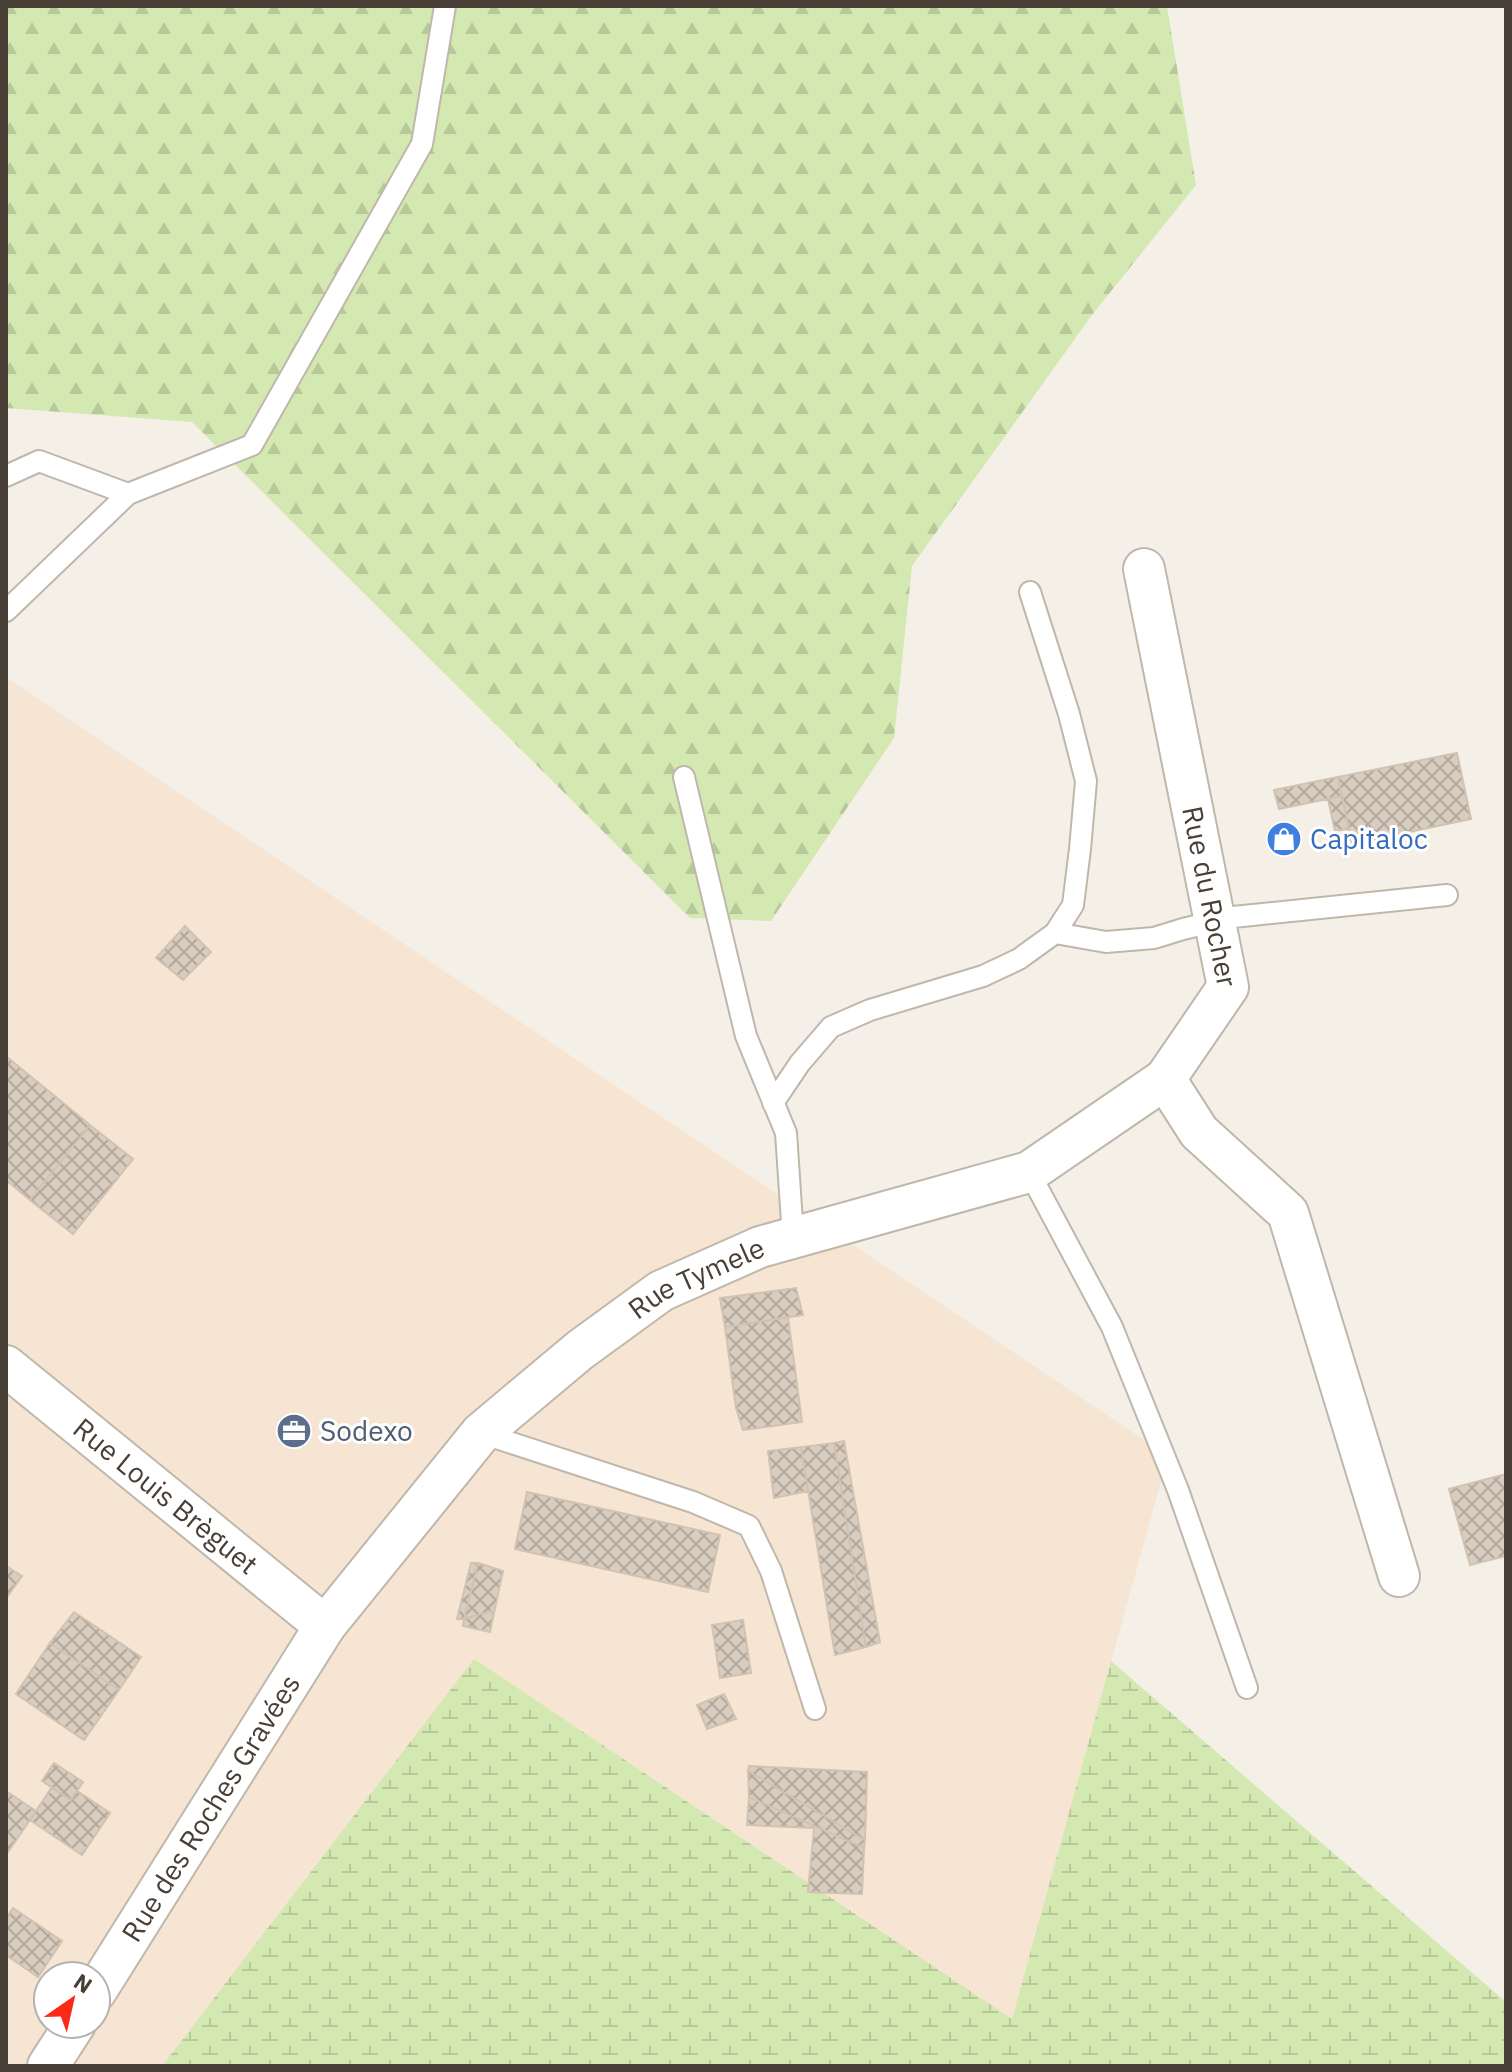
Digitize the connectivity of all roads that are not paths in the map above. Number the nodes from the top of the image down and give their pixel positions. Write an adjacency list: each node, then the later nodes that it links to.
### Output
1 (445, 6): 3 (lane)
2 (6, 476): 3 (lane)
3 (128, 494): 6 (lane)
4 (1144, 569): 9 (street, Rue du Rocher)
5 (1030, 592): 10 (lane)
6 (6, 611)
7 (684, 777): 12 (lane)
8 (1447, 895): 9 (lane)
9 (1215, 921): 10 (lane); 11 (street, Rue du Rocher)
10 (1055, 933): 12 (lane)
11 (1165, 1079): 13 (street, Rue Tymele); 17 (street)
12 (773, 1103): 14 (lane)
13 (1029, 1172): 14 (street, Rue Tymele); 19 (lane)
14 (793, 1237): 16 (street, Rue Tymele)
15 (6, 1366): 18 (street, Rue Louis Brèguet)
16 (481, 1433): 18 (street, Rue Tymele); 20 (lane)
17 (1399, 1576)
18 (325, 1626): 21 (street, Rue des Roches Gravées)
19 (1247, 1688)
20 (815, 1709)
21 (112, 1965)
22 (65, 2040): 23 (street)
23 (48, 2066)

